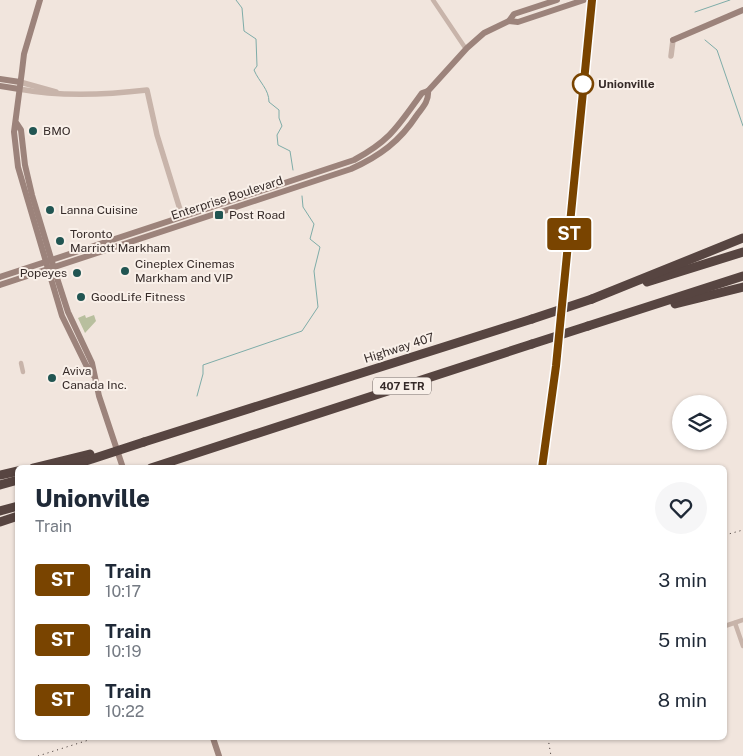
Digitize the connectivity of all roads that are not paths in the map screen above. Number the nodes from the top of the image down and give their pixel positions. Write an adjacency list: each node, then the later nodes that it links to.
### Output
1 (40, 0): 12 (main road)
2 (433, 0): 8 (street)
3 (557, 0): 6 (main road, Enterprise Boulevard)
4 (584, 0): 6 (main road, Enterprise Boulevard)
5 (743, 10): 7 (main road)
6 (509, 20): 8 (main road, Enterprise Boulevard)
7 (673, 40): 9 (street)
8 (466, 49): 13 (main road, Enterprise Boulevard)
9 (671, 56)
10 (0, 79): 12 (main road)
11 (0, 86): 12 (main road)
12 (20, 86): 14 (main road); 15 (street)
13 (428, 91): 15 (main road, Enterprise Boulevard); 16 (main road, Enterprise Boulevard)
14 (17, 124): 19 (main road); 20 (main road)
15 (182, 216): 16 (street); 19 (main road, Enterprise Boulevard)
16 (184, 223): 19 (main road, Enterprise Boulevard)
17 (743, 238): 25 (highway)
18 (743, 252): 25 (highway, Highway 407 / 407 ETR)
19 (53, 263): 20 (main road, Enterprise Boulevard); 29 (main road)
20 (46, 266): 22 (main road, Enterprise Boulevard); 23 (main road, Enterprise Boulevard); 29 (main road)
21 (743, 276): 26 (highway, 407 ETR)
22 (0, 277)
23 (0, 285)
24 (743, 287): 26 (highway)
25 (592, 299): 30 (highway, Highway 407 / 407 ETR, bridge)
26 (588, 326): 34 (highway, 407 ETR, bridge)
27 (20, 364): 28 (street)
28 (23, 372)
29 (93, 375): 33 (main road)
30 (91, 456): 31 (highway); 32 (highway, Highway 407 / 407 ETR)
31 (47, 465)
32 (69, 465)
33 (122, 465)
34 (160, 465)
35 (15, 472): 36 (highway)
36 (0, 475)
37 (15, 481): 38 (highway)
38 (0, 485)
39 (15, 507): 40 (highway)
40 (0, 511)
41 (15, 517): 42 (highway)
42 (0, 522)
43 (743, 620): 44 (street)
44 (735, 623): 45 (street); 46 (street)
45 (727, 625)
46 (743, 646)
47 (213, 740): 48 (main road)
48 (219, 756)

